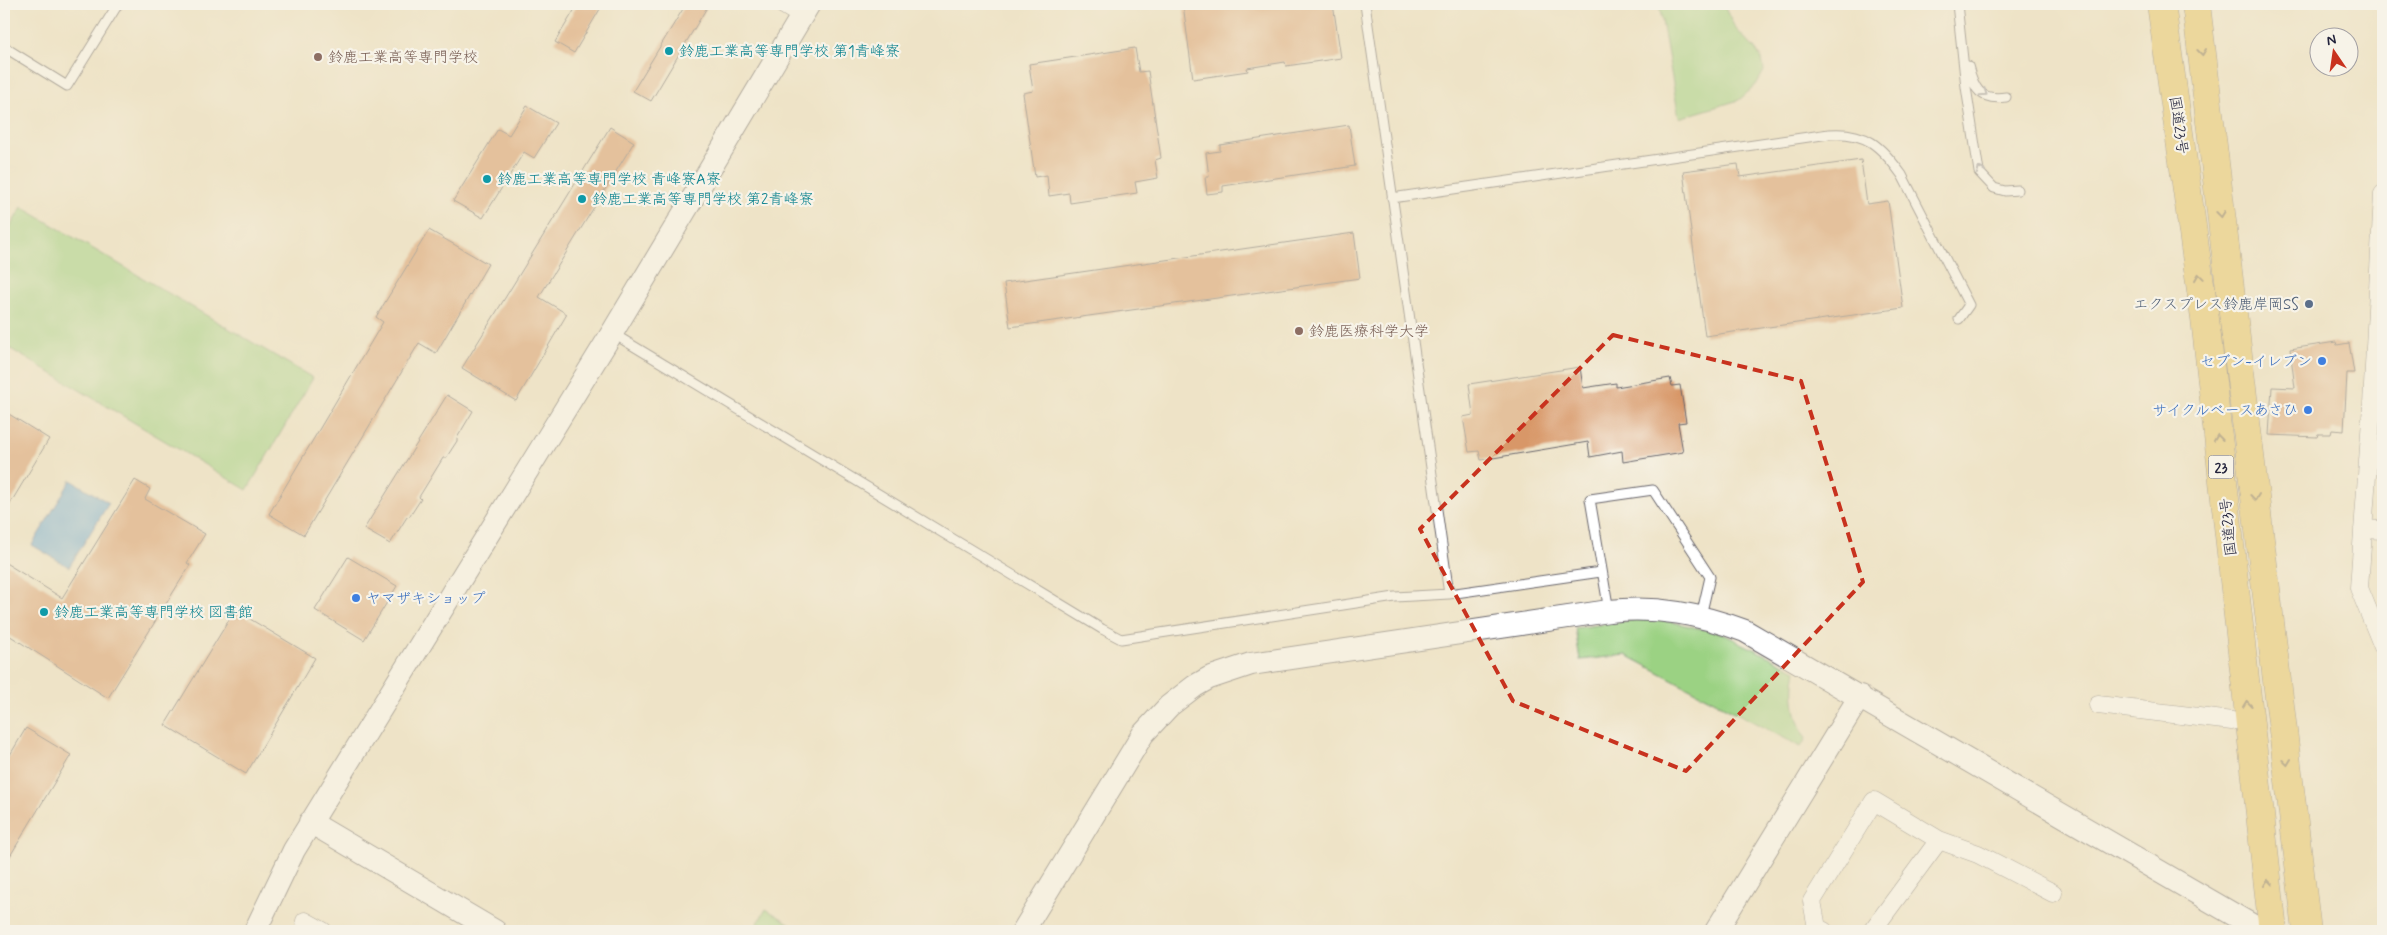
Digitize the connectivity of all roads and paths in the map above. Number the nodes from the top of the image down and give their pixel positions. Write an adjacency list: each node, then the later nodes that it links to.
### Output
1 (118, 4): 9 (lane)
2 (782, 4): 7 (street)
3 (1364, 4): 13 (lane)
4 (1957, 4): 8 (lane)
5 (2161, 4): 40 (highway, 国道23号 / 23, one-way to 5)
6 (2196, 4): 41 (highway, 国道23号 / 23, one-way to 41)
7 (805, 10): 16 (street)
8 (1962, 41): 10 (lane, one-way to 10); 11 (lane, one-way to 8)
9 (4, 48)
10 (2006, 97)
11 (2018, 190)
12 (2383, 194): 14 (street)
13 (1392, 198): 15 (lane); 21 (lane)
14 (2381, 289): 17 (street)
15 (1959, 319)
16 (612, 333): 21 (lane); 28 (street)
17 (2378, 406): 18 (street)
18 (2363, 529): 19 (street); 24 (street)
19 (2383, 530)
20 (1601, 572): 21 (lane); 22 (lane); 23 (lane)
21 (1449, 594)
22 (1609, 611): 23 (street); 35 (street)
23 (1701, 616): 25 (street)
24 (2383, 647)
25 (1860, 696): 36 (street); 39 (street)
26 (2098, 705): 27 (street)
27 (2232, 721)
28 (310, 822): 32 (street); 34 (street)
29 (1939, 840): 30 (street); 37 (street); 38 (street)
30 (2053, 893)
31 (305, 921): 33 (street)
32 (255, 931)
33 (323, 931)
34 (495, 931)
35 (1023, 931)
36 (1716, 931)
37 (1824, 931)
38 (1872, 931)
39 (2262, 931)
40 (2273, 931)
41 (2307, 931)

